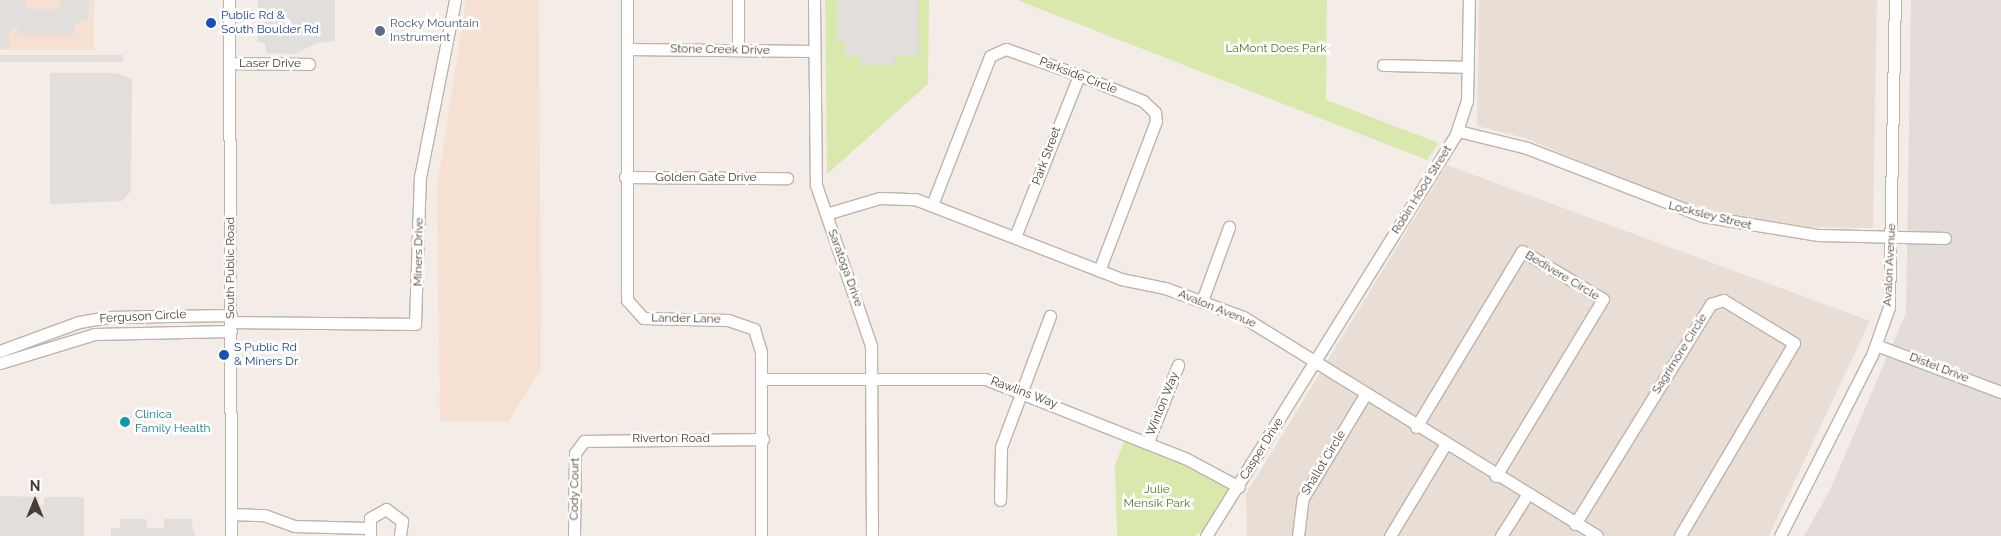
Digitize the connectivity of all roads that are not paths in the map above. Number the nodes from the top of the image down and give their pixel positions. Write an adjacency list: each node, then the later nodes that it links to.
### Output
1 (229, 0): 11 (street, South Public Road)
2 (455, 0): 28 (street, Miners Drive)
3 (627, 0): 8 (street, Lander Lane)
4 (738, 0): 9 (street)
5 (814, 0): 10 (street, Saratoga Drive)
6 (1469, 0): 14 (street, Robin Hood Street)
7 (1895, 0): 22 (street, Avalon Avenue)
8 (627, 49): 9 (street, Stone Creek Drive); 17 (street, Lander Lane)
9 (738, 50): 10 (street, Stone Creek Drive)
10 (814, 51): 20 (street, Saratoga Drive)
11 (230, 64): 12 (street, Laser Drive); 28 (street, South Public Road)
12 (309, 64)
13 (1383, 65): 14 (street)
14 (1468, 67): 16 (street, Robin Hood Street)
15 (1079, 75): 19 (street, Parkside Circle); 23 (street, Park Street); 25 (street, Parkside Circle)
16 (1458, 131): 22 (street, Locksley Street); 31 (street, Robin Hood Street)
17 (626, 178): 18 (street, Golden Gate Drive); 34 (street, Lander Lane)
18 (787, 178)
19 (932, 206): 20 (street, Avalon Avenue); 23 (street, Avalon Avenue)
20 (826, 214): 35 (street, Saratoga Drive)
21 (1229, 227): 26 (street)
22 (1892, 236): 24 (street, Locksley Street); 29 (street, Avalon Avenue)
23 (1015, 237): 25 (street, Avalon Avenue)
24 (1945, 238)
25 (1099, 271): 26 (street, Avalon Avenue)
26 (1202, 301): 31 (street, Avalon Avenue)
27 (1050, 316): 36 (street)
28 (231, 322): 30 (street, Ferguson Circle); 32 (street, Ferguson Circle); 48 (street, South Public Road)
29 (1876, 344): 37 (street, Distel Drive); 62 (street, Avalon Avenue)
30 (0, 351)
31 (1317, 361): 38 (street, Avalon Avenue); 45 (street, Casper Drive)
32 (0, 363)
33 (1178, 365): 41 (street, Winton Way)
34 (762, 379): 35 (street, Rawlins Way); 40 (street, Lander Lane)
35 (872, 379): 36 (street, Rawlins Way); 55 (street, Saratoga Drive)
36 (1021, 390): 41 (street, Rawlins Way); 47 (street)
37 (2001, 392)
38 (1365, 395): 39 (street, Avalon Avenue); 57 (street, Shallot Circle)
39 (1416, 427): 43 (street, Avalon Avenue); 44 (street, Bedivere Circle)
40 (762, 439): 42 (street, Riverton Road); 54 (street, Lander Lane)
41 (1148, 442): 45 (street, Rawlins Way)
42 (580, 444): 53 (street, Cody Court)
43 (1445, 444): 44 (street, Avalon Avenue); 58 (street)
44 (1496, 476): 46 (street, Avalon Avenue)
45 (1239, 487): 56 (street, Casper Drive)
46 (1527, 495): 49 (street, Avalon Avenue); 59 (street)
47 (1000, 500)
48 (231, 514): 50 (street); 51 (street, South Public Road)
49 (1575, 524): 60 (street, Avalon Avenue); 61 (street, Sagrimore Circle)
50 (369, 532): 52 (street)
51 (231, 536)
52 (400, 536)
53 (574, 536)
54 (761, 536)
55 (872, 536)
56 (1206, 536)
57 (1298, 536)
58 (1390, 536)
59 (1501, 536)
60 (1597, 536)
61 (1680, 536)
62 (1780, 536)

